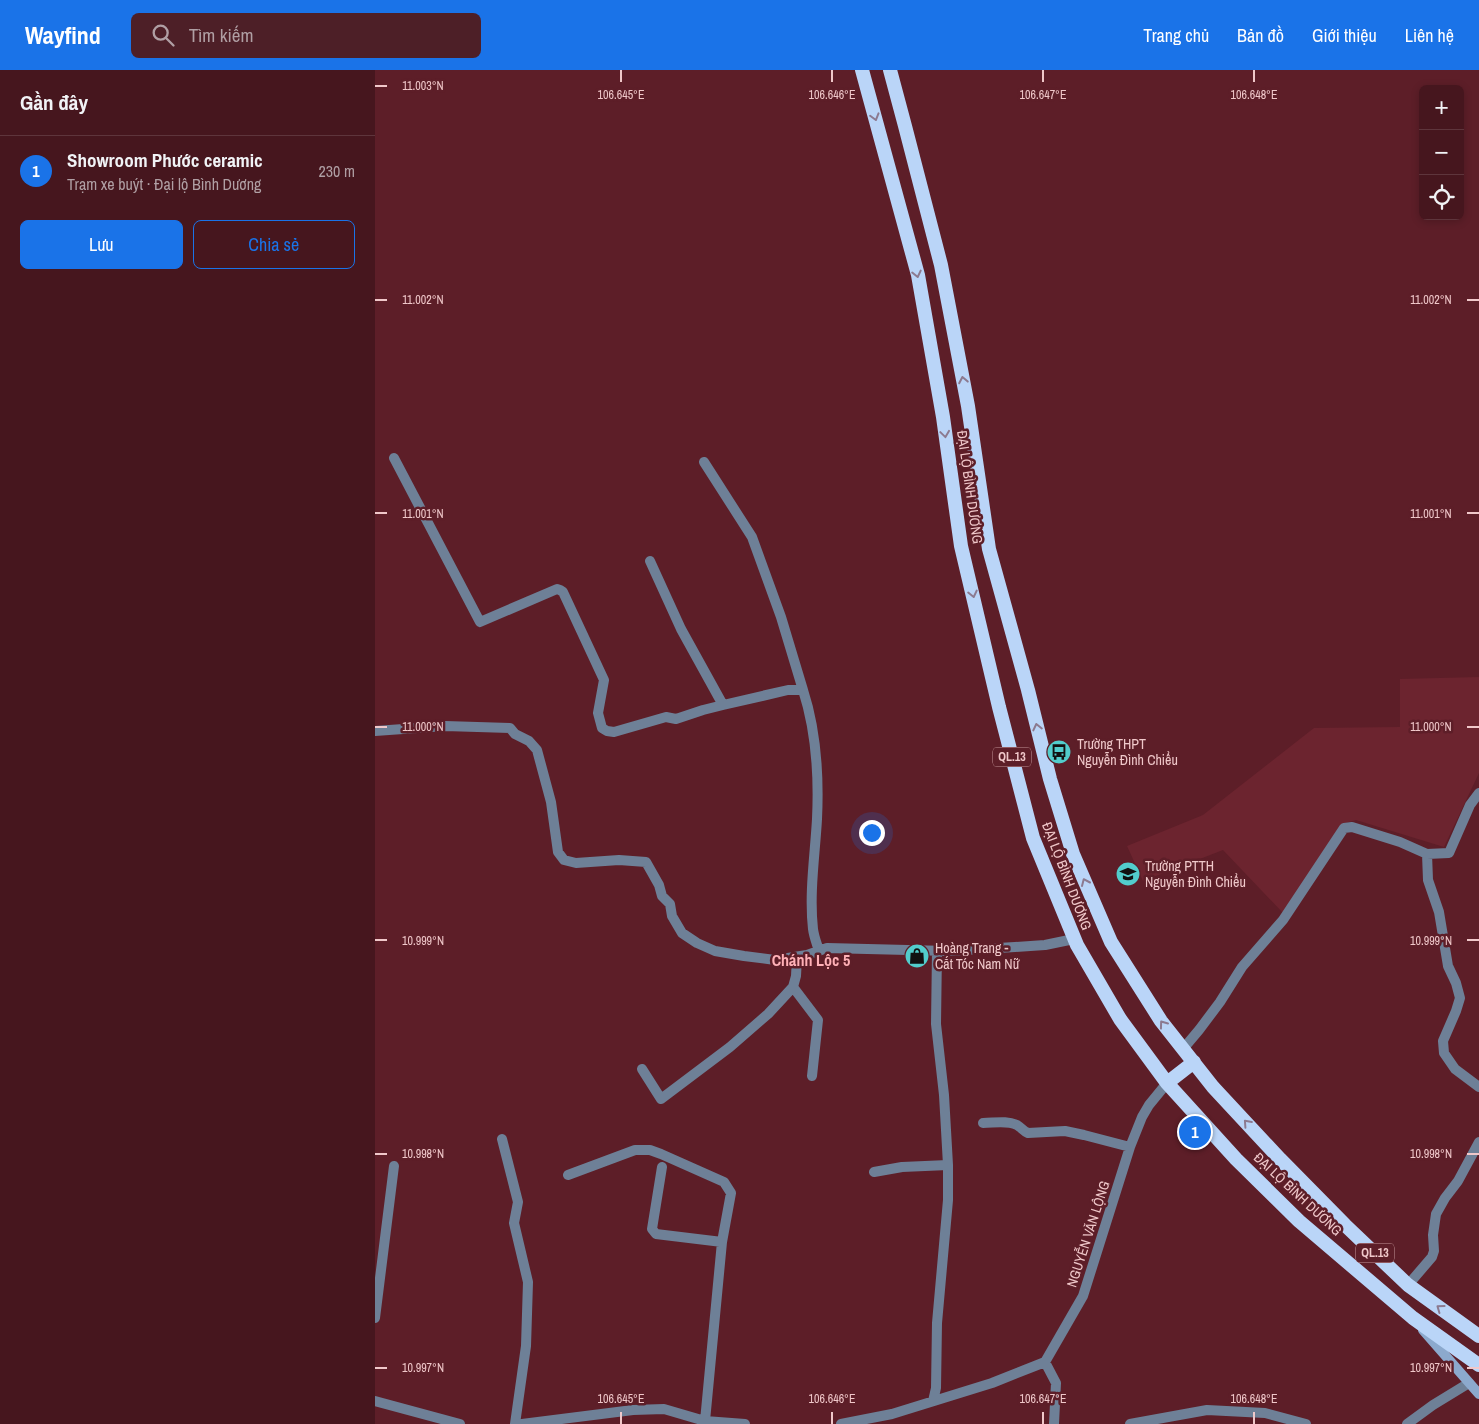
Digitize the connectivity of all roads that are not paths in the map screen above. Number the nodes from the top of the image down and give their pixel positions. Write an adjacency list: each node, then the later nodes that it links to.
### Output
1 (862, 70): 11 (highway, ĐẠI LỘ BÌNH DƯƠNG / QL.13, one-way to 11)
2 (890, 70): 16 (highway, ĐẠI LỘ BÌNH DƯƠNG / QL.13, one-way to 2)
3 (394, 458): 7 (street)
4 (704, 462): 6 (street)
5 (650, 561): 7 (street)
6 (803, 690): 7 (street); 13 (street)
7 (723, 705)
8 (375, 731): 14 (street)
9 (1479, 793): 10 (street)
10 (1427, 854): 16 (street); 21 (street)
11 (1074, 939): 12 (street); 20 (highway, ĐẠI LỘ BÌNH DƯƠNG / QL.13)
12 (937, 950): 13 (street); 27 (street)
13 (819, 951): 14 (street)
14 (797, 957): 15 (street)
15 (793, 988): 18 (street); 19 (street)
16 (1183, 1049): 17 (highway, ĐẠI LỘ BÌNH DƯƠNG / QL.13)
17 (1193, 1062): 20 (highway); 33 (highway, ĐẠI LỘ BÌNH DƯƠNG / QL.13, one-way to 17)
18 (642, 1069)
19 (812, 1076)
20 (1167, 1083): 25 (street, NGUYỄN VĂN LỘNG); 35 (highway, ĐẠI LỘ BÌNH DƯƠNG / QL.13)
21 (1479, 1087)
22 (983, 1123): 25 (street)
23 (502, 1139): 46 (street)
24 (1479, 1142): 26 (street)
25 (1130, 1147): 37 (street, NGUYỄN VĂN LỘNG)
26 (1475, 1161): 33 (street)
27 (948, 1165): 30 (street); 42 (street)
28 (393, 1166): 34 (street)
29 (661, 1167): 32 (street)
30 (874, 1172)
31 (568, 1175): 32 (street)
32 (722, 1242): 44 (street)
33 (1408, 1285): 36 (highway, ĐẠI LỘ BÌNH DƯƠNG / QL.13, one-way to 33)
34 (375, 1318)
35 (1413, 1318): 38 (highway, ĐẠI LỘ BÌNH DƯƠNG / QL.13); 39 (main road)
36 (1479, 1336)
37 (1045, 1362): 42 (street); 50 (street)
38 (1479, 1366)
39 (1469, 1383): 40 (main road); 53 (street)
40 (1479, 1394)
41 (375, 1401): 45 (street)
42 (933, 1401): 43 (street)
43 (892, 1419): 49 (street)
44 (705, 1421): 47 (street); 48 (street)
45 (459, 1424)
46 (515, 1424)
47 (522, 1424)
48 (745, 1424)
49 (841, 1424)
50 (1054, 1424)
51 (1130, 1424): 52 (street)
52 (1306, 1424)
53 (1407, 1424)

